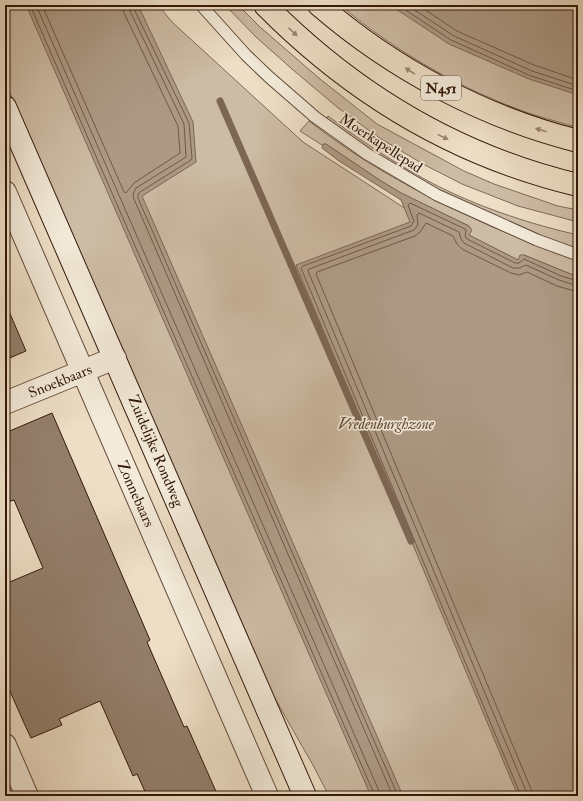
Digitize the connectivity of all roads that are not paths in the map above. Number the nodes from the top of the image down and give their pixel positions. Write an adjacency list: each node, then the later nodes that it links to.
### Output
1 (201, 5): 8 (lane, Moerkapellepad)
2 (265, 5): 6 (main road, N451, one-way to 6)
3 (319, 5): 5 (main road, N451, one-way to 3)
4 (5, 107): 9 (street, Zuidelijke Rondweg)
5 (578, 141)
6 (578, 185)
7 (5, 192): 10 (street, Zonnebaars)
8 (578, 255)
9 (115, 358): 10 (street, Snoekbaars); 15 (street, Zuidelijke Rondweg)
10 (82, 372): 11 (street, Snoekbaars); 14 (street, Zonnebaars)
11 (5, 403)
12 (5, 745): 13 (street)
13 (27, 796)
14 (267, 796)
15 (305, 796)

